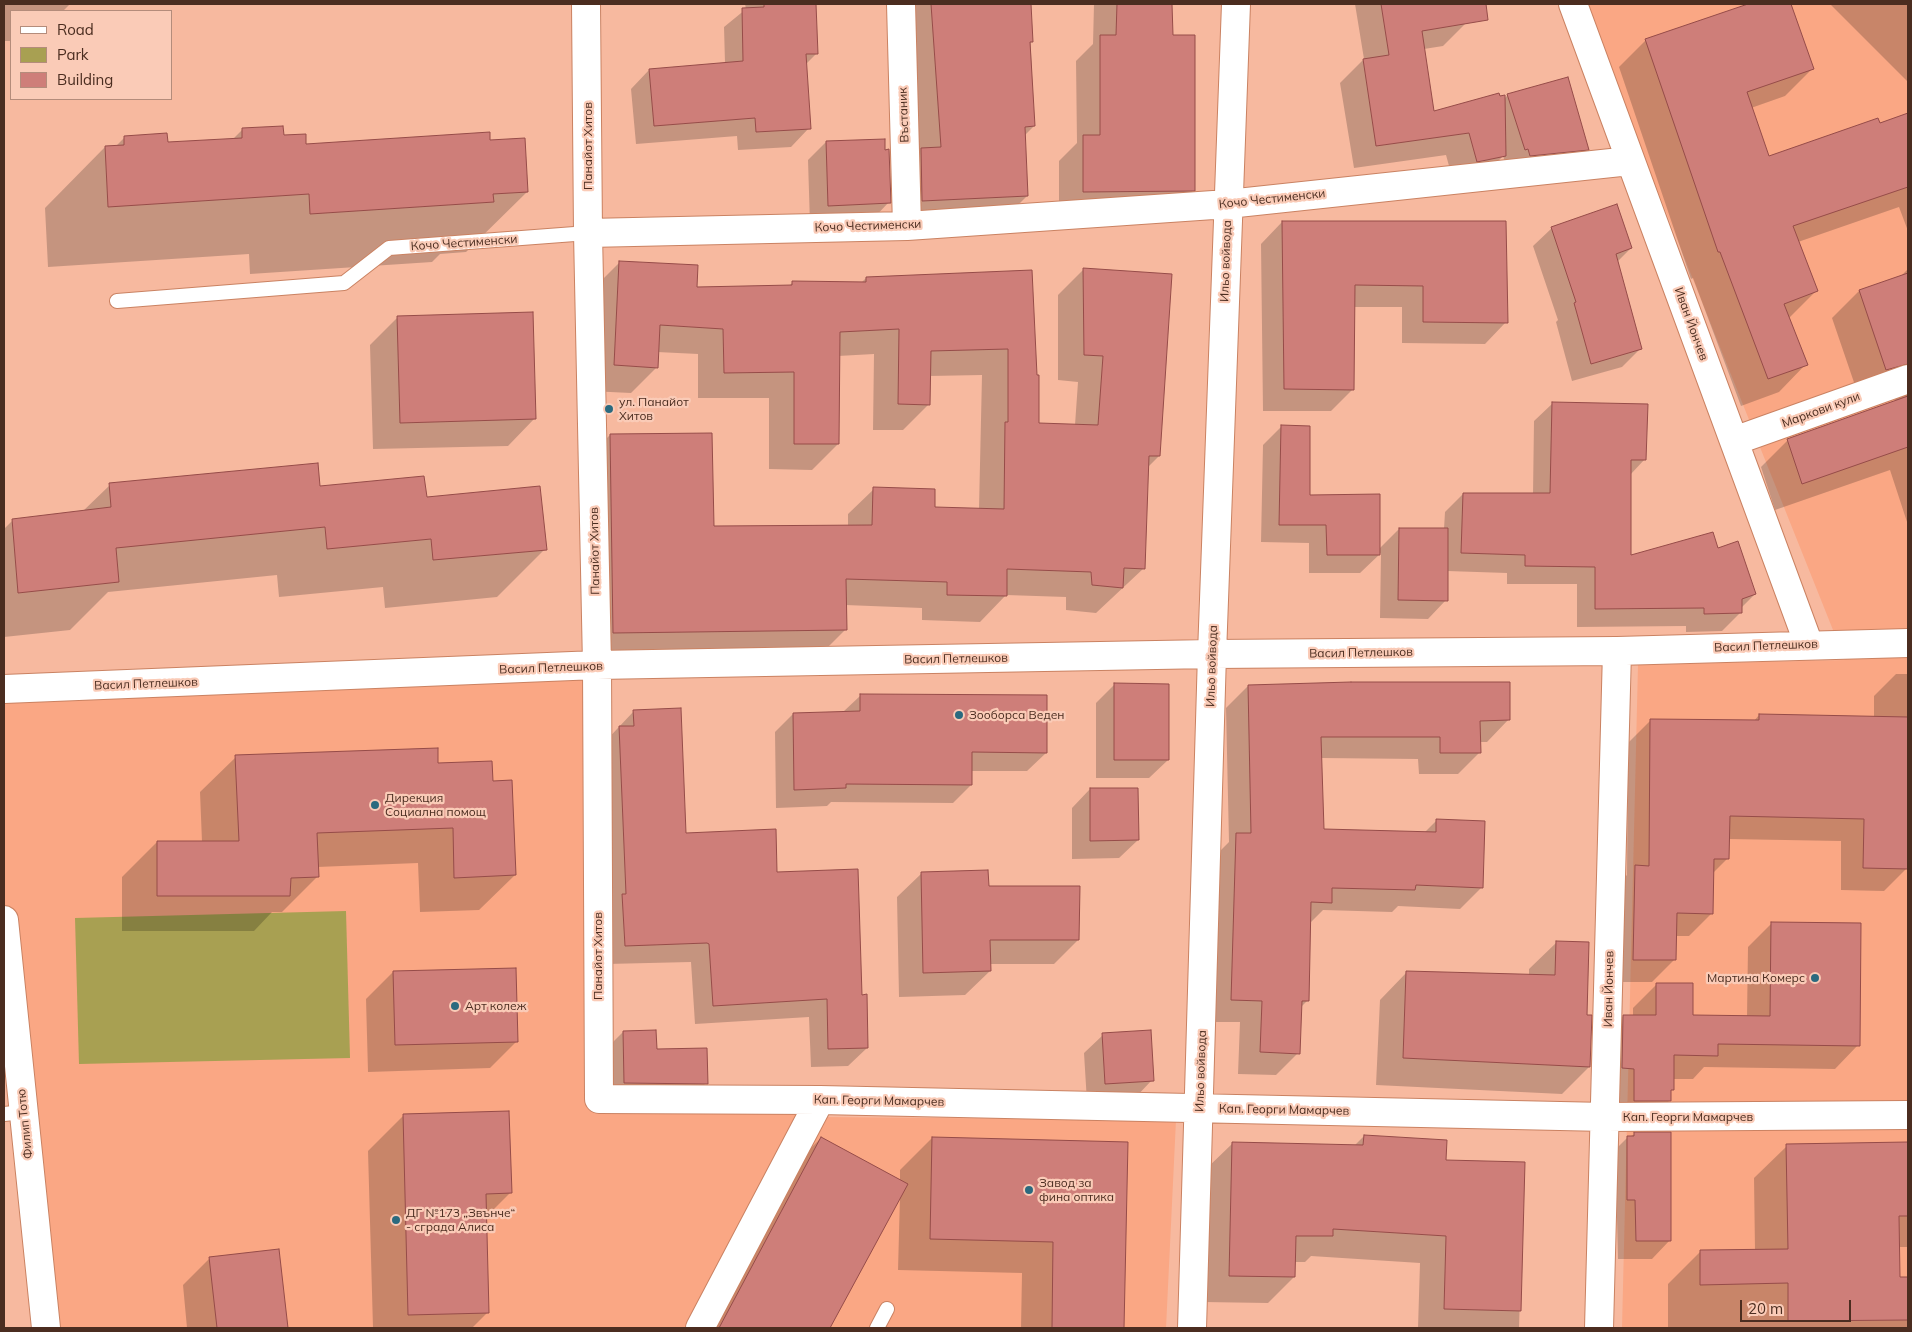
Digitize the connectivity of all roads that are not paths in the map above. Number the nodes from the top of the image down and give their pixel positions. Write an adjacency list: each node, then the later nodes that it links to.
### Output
1 (586, 4): 8 (street, Панайот Хитов)
2 (901, 4): 7 (street, Въстаник)
3 (1236, 4): 6 (street, Ильо войвода)
4 (1572, 4): 5 (street, Иван Йончев)
5 (1630, 161): 6 (street, Кочо Честименски); 11 (street, Иван Йончев)
6 (1228, 204): 7 (street, Кочо Честименски); 15 (street, Ильо войвода)
7 (907, 226): 8 (street, Кочо Честименски)
8 (588, 233): 9 (lane, Кочо Честименски); 16 (street, Панайот Хитов)
9 (117, 301)
10 (1908, 379): 11 (street, Маркови кули)
11 (1734, 441): 13 (street, Иван Йончев)
12 (1908, 643): 13 (street, Васил Петлешков)
13 (1809, 645): 14 (street, Васил Петлешков)
14 (1617, 650): 15 (street, Васил Петлешков); 24 (street, Иван Йончев)
15 (1212, 654): 16 (street, Васил Петлешков); 21 (street, Ильо войвода)
16 (597, 666): 17 (street, Васил Петлешков); 19 (street, Панайот Хитов)
17 (4, 689)
18 (4, 920): 22 (street, Филип Тотю)
19 (599, 1099): 20 (street, Кап. Георги Мамарчев)
20 (820, 1100): 21 (street, Кап. Георги Мамарчев); 27 (street)
21 (1200, 1108): 24 (street, Кап. Георги Мамарчев); 29 (street, Ильо войвода)
22 (14, 1113): 26 (street, Филип Тотю)
23 (1908, 1115): 24 (street, Кап. Георги Мамарчев)
24 (1606, 1117): 30 (street, Иван Йончев)
25 (887, 1309): 28 (lane)
26 (46, 1328)
27 (700, 1328)
28 (876, 1328)
29 (1192, 1328)
30 (1600, 1328)

